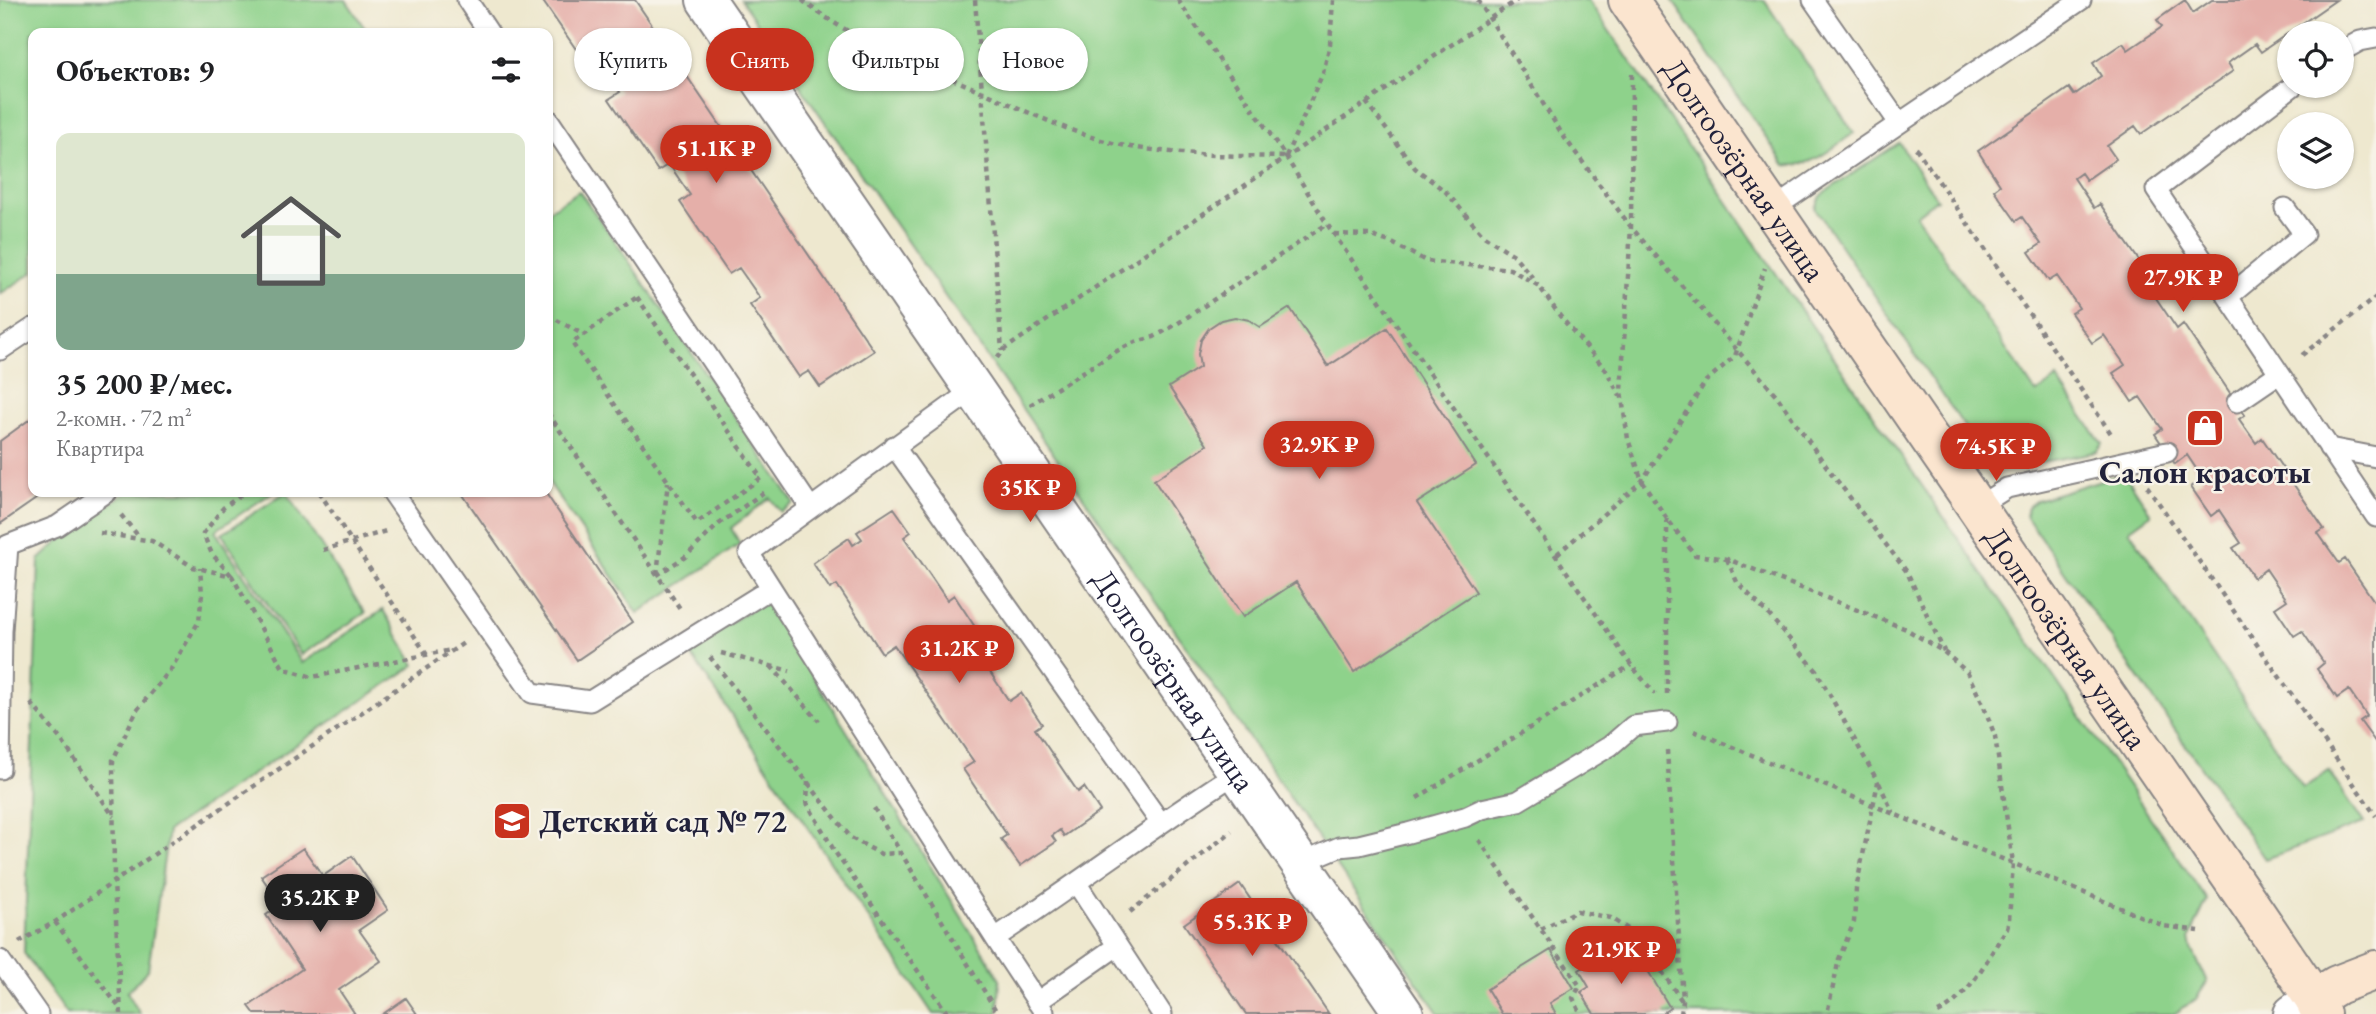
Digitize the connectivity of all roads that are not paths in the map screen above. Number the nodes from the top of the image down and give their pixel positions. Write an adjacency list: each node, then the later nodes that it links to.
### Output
1 (467, 0): 6 (lane)
2 (706, 0): 18 (street, Долгоозёрная улица)
3 (1813, 0): 10 (lane)
4 (2081, 0): 10 (lane)
5 (1630, 3): 13 (main road, Долгоозёрная улица)
6 (479, 28)
7 (2376, 38): 8 (lane)
8 (2354, 44)
9 (2278, 98): 14 (lane)
10 (1899, 123): 13 (lane)
11 (553, 126): 26 (lane)
12 (2285, 208): 14 (lane)
13 (1773, 209): 27 (main road, Долгоозёрная улица)
14 (2228, 297): 17 (lane)
15 (28, 331): 16 (lane)
16 (0, 350)
17 (2278, 374): 19 (lane); 21 (lane)
18 (973, 390): 20 (lane); 32 (street, Долгоозёрная улица)
19 (2237, 402)
20 (894, 446): 26 (lane); 33 (lane)
21 (2329, 448): 23 (lane); 28 (lane)
22 (2167, 452): 27 (lane)
23 (2376, 457)
24 (100, 497): 31 (lane)
25 (396, 497): 29 (lane)
26 (810, 506): 29 (lane)
27 (1977, 507): 41 (main road, Долгоозёрная улица)
28 (2376, 517)
29 (770, 589): 36 (lane)
30 (1667, 715): 34 (lane)
31 (0, 769)
32 (1238, 772): 33 (lane); 34 (street, Долгоозёрная улица)
33 (1160, 822): 35 (lane)
34 (1301, 863): 44 (street, Долгоозёрная улица)
35 (1077, 884): 36 (lane); 37 (lane)
36 (995, 938): 40 (lane)
37 (1112, 938): 40 (lane); 43 (lane)
38 (6, 953): 42 (lane)
39 (2376, 970): 41 (main road)
40 (1040, 1007)
41 (2314, 1010)
42 (38, 1014)
43 (1162, 1014)
44 (1404, 1014)

